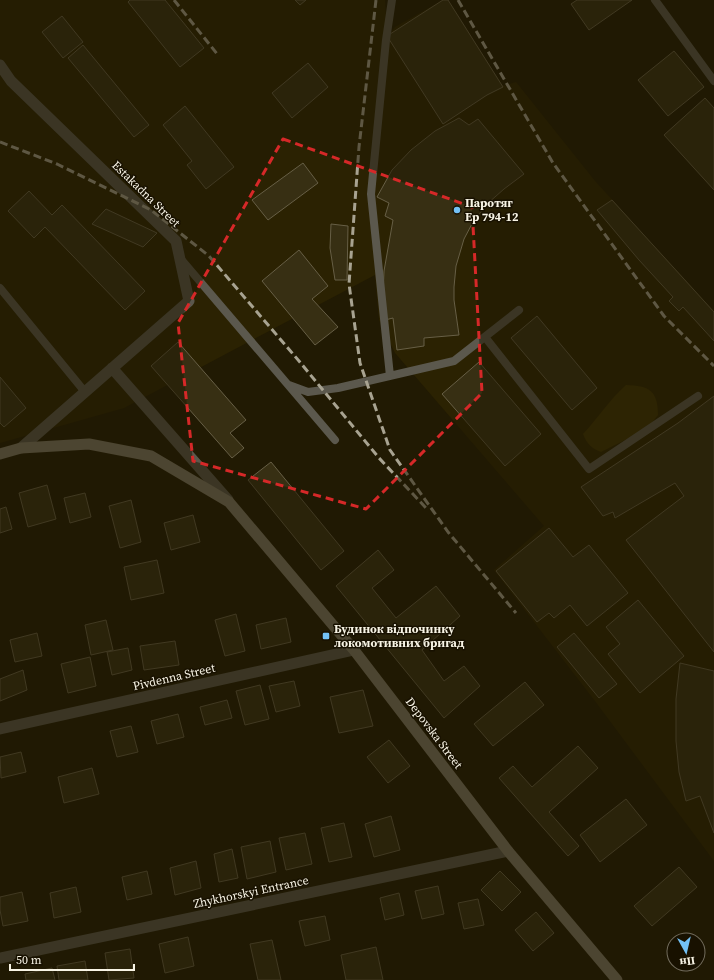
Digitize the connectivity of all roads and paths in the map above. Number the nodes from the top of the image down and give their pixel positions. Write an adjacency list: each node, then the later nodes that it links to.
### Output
1 (392, 0): 10 (lane)
2 (655, 0): 4 (lane)
3 (0, 65): 5 (street, Estakadna Street)
4 (714, 81)
5 (180, 258): 9 (street, Estakadna Street); 11 (lane)
6 (0, 288): 12 (lane)
7 (519, 310): 8 (lane)
8 (485, 337): 10 (lane); 13 (lane)
9 (112, 368): 12 (street, Estakadna Street); 17 (street)
10 (390, 376): 11 (lane)
11 (289, 385): 14 (lane)
12 (85, 392): 15 (street, Estakadna Street)
13 (698, 396)
14 (335, 440)
15 (21, 448): 16 (main road, Depovska Street); 17 (main road, Depovska Street)
16 (0, 454)
17 (230, 502): 18 (main road, Depovska Street)
18 (354, 650): 19 (street, Pivdenna Street); 20 (main road, Depovska Street)
19 (0, 729)
20 (508, 851): 21 (street, Zhykhorskyi Entrance); 22 (main road, Depovska Street)
21 (0, 958)
22 (617, 980)

